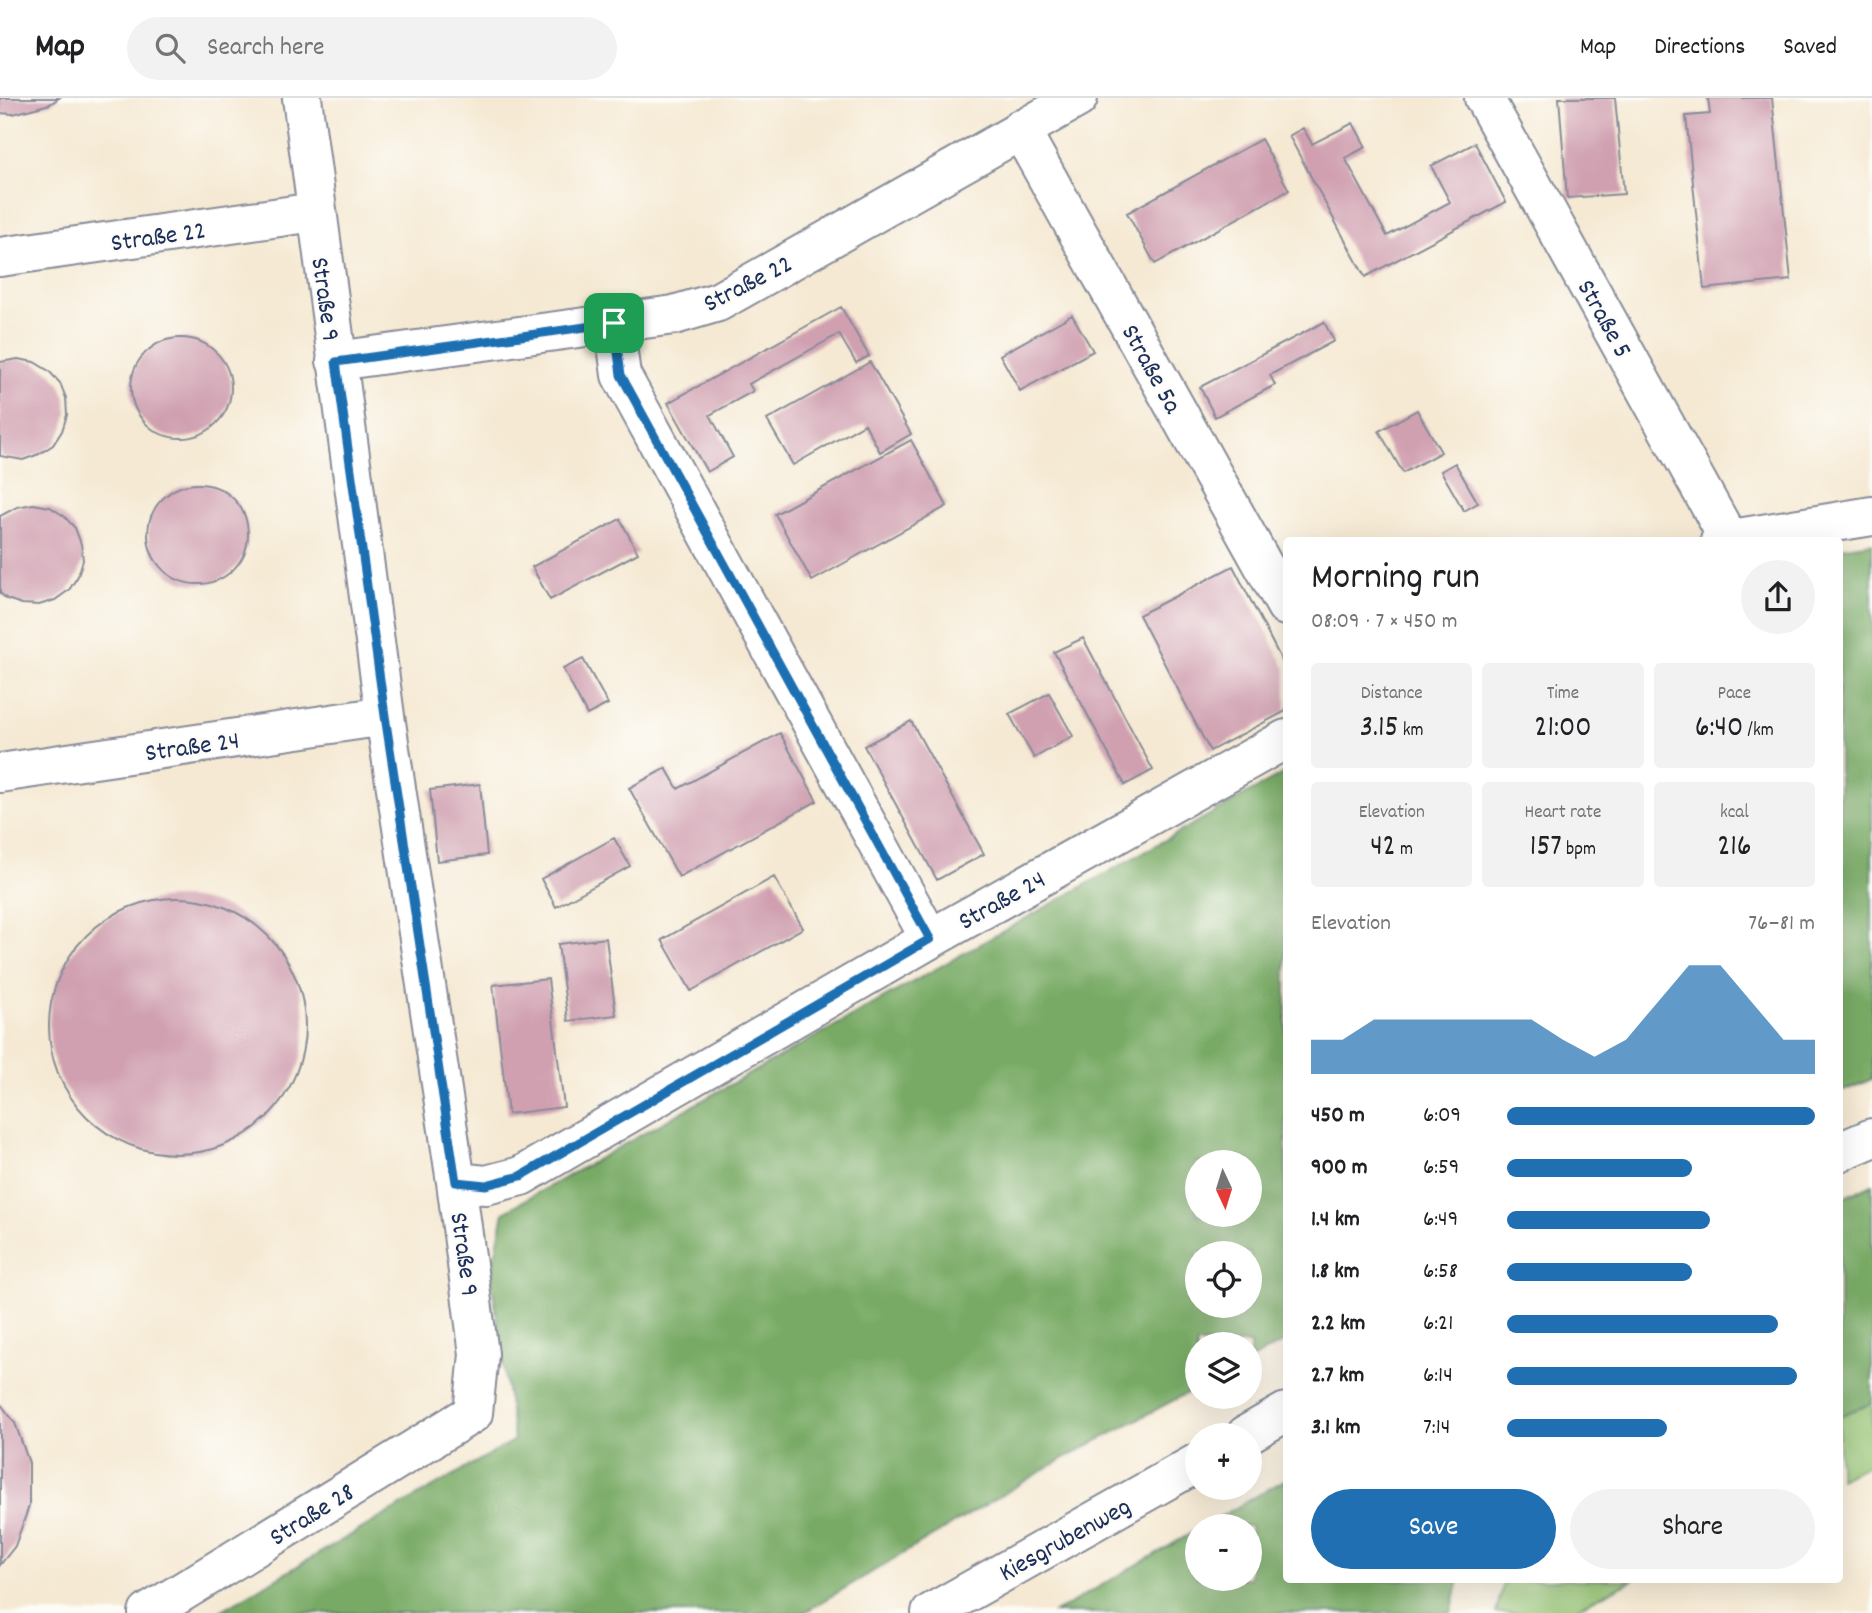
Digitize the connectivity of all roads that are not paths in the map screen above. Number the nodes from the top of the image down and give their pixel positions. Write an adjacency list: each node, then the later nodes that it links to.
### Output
1 (302, 98): 5 (main road, Straße 9)
2 (1078, 98): 4 (main road, Straße 22)
3 (1484, 98): 10 (main road, Straße 5)
4 (1020, 130): 7 (main road, Straße 22); 12 (main road, Straße 5a)
5 (315, 212): 6 (main road, Straße 22); 8 (main road, Straße 9)
6 (0, 257)
7 (614, 323): 8 (main road, Straße 22); 16 (main road)
8 (336, 362): 13 (main road, Straße 9)
9 (1872, 516): 11 (main road)
10 (1723, 537)
11 (1737, 537)
12 (1283, 601)
13 (385, 716): 15 (main road, Straße 24); 19 (main road, Straße 9)
14 (1283, 741): 16 (main road, Straße 24)
15 (0, 773)
16 (930, 939): 19 (main road, Straße 24)
17 (1872, 1138): 18 (main road)
18 (1843, 1150)
19 (456, 1182): 20 (main road, Straße 9)
20 (473, 1413): 24 (main road, Straße 28)
21 (1283, 1414): 22 (main road)
22 (1262, 1426)
23 (1185, 1470): 25 (main road, Kiesgrubenweg)
24 (148, 1613)
25 (931, 1613)

